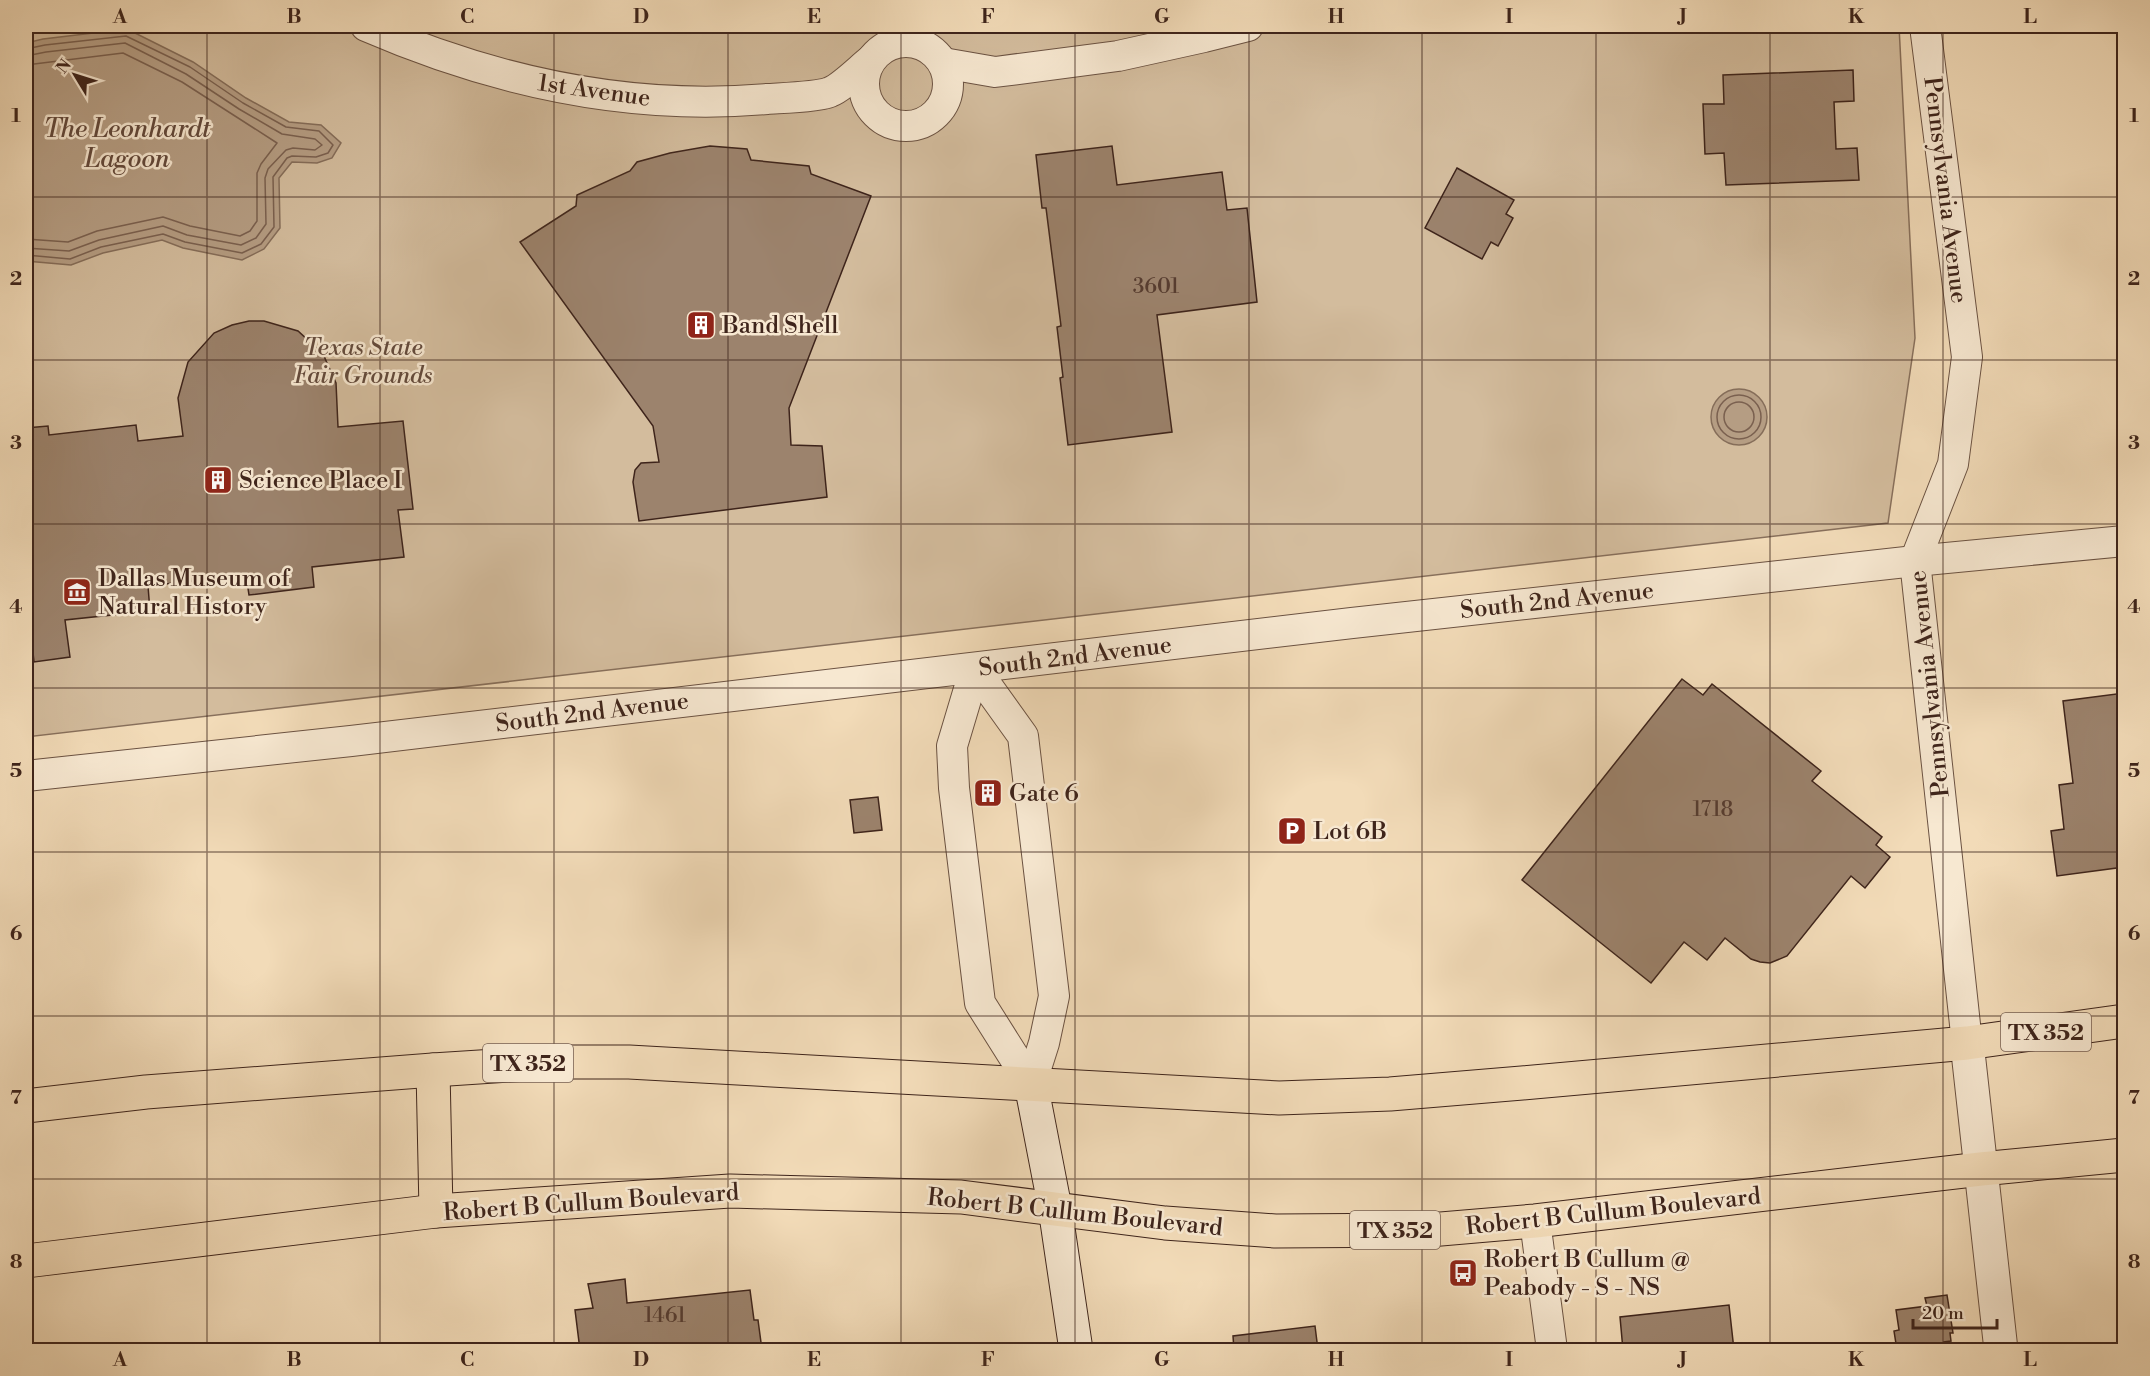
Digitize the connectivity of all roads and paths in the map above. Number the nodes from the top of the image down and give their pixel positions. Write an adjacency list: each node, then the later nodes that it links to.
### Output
1 (366, 26): 7 (street, 1st Avenue)
2 (1248, 26): 6 (street)
3 (1925, 26): 11 (street, Pennsylvania Avenue)
4 (870, 62): 5 (street); 7 (street); 9 (street)
5 (943, 63): 6 (street); 8 (street)
6 (995, 72): 8 (street)
7 (830, 92): 9 (street)
8 (944, 104): 9 (street)
9 (875, 114)
10 (2124, 541): 11 (street, South 2nd Avenue)
11 (1915, 561): 12 (street, South 2nd Avenue); 15 (street, Pennsylvania Avenue)
12 (975, 669): 13 (street, South 2nd Avenue); 17 (street); 17 (street)
13 (26, 776)
14 (2124, 1021): 15 (main road, TX 352)
15 (1967, 1043): 17 (main road, TX 352); 20 (street, Pennsylvania Avenue)
16 (433, 1070): 17 (main road, TX 352); 18 (main road, TX 352); 22 (main road)
17 (1031, 1084): 21 (street)
18 (26, 1106)
19 (2124, 1155): 20 (main road, Robert B Cullum Boulevard / TX 352)
20 (1981, 1169): 23 (main road, Robert B Cullum Boulevard / TX 352); 27 (street, Pennsylvania Avenue)
21 (1055, 1208): 22 (main road, Robert B Cullum Boulevard / TX 352); 23 (main road, Robert B Cullum Boulevard / TX 352); 25 (street)
22 (436, 1211): 24 (main road, Robert B Cullum Boulevard / TX 352)
23 (1535, 1221): 26 (street)
24 (26, 1261)
25 (1076, 1350)
26 (1552, 1350)
27 (2001, 1350)

